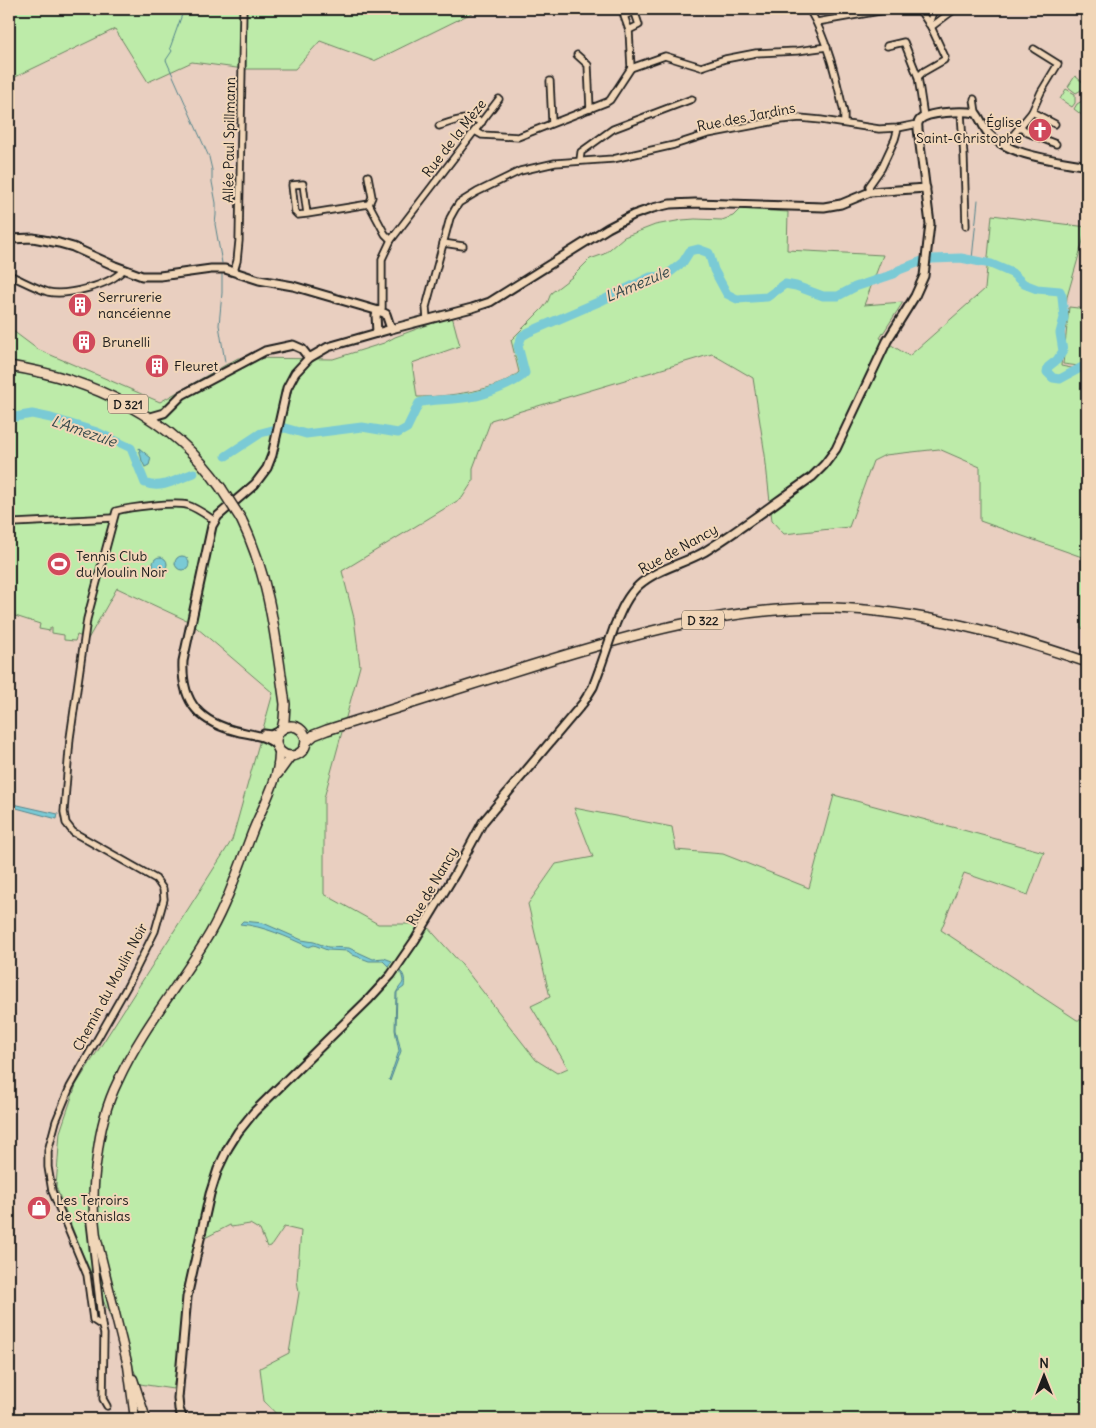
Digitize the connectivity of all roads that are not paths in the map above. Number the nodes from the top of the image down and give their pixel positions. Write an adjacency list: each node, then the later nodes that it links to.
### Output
1 (243, 9): 49 (street, Allée Paul Spillmann)
2 (809, 9): 7 (street)
3 (891, 9): 7 (street)
4 (919, 9): 8 (street)
5 (934, 9): 8 (street)
6 (955, 9): 8 (street)
7 (817, 22): 11 (street)
8 (930, 26): 15 (street)
9 (629, 30): 14 (street)
10 (887, 46): 15 (street)
11 (827, 47): 14 (street); 26 (street)
12 (1034, 49): 21 (street)
13 (577, 55): 20 (street)
14 (631, 68): 20 (street)
15 (918, 77): 24 (street)
16 (550, 81): 27 (street)
17 (499, 99): 25 (street, Rue de la Mèze)
18 (692, 99): 36 (street)
19 (974, 99): 23 (street)
20 (590, 109): 27 (street)
21 (1032, 112): 29 (street); 31 (street)
22 (961, 113): 23 (street); 24 (street); 43 (street)
23 (976, 113): 35 (street)
24 (924, 117): 28 (street)
25 (482, 122): 30 (street); 33 (street, Rue de la Mèze)
26 (844, 123): 32 (street, Rue des Jardins); 36 (street, Rue des Jardins)
27 (552, 124): 33 (street)
28 (918, 124): 32 (street, Rue des Jardins); 39 (street, Rue de Nancy)
29 (1055, 124)
30 (439, 126)
31 (1020, 126): 34 (street); 35 (street)
32 (898, 128): 40 (street)
33 (475, 131): 45 (street, Rue de la Mèze)
34 (1056, 144)
35 (1005, 145): 37 (street)
36 (580, 160): 46 (street, Rue des Jardins)
37 (1087, 166)
38 (368, 176): 41 (street)
39 (926, 188): 40 (street); 78 (street, Rue de Nancy, bridge)
40 (870, 192): 52 (street)
41 (368, 204): 42 (street); 45 (street)
42 (308, 214): 42 (street)
43 (966, 226)
44 (9, 239): 48 (street)
45 (391, 240): 51 (street, Rue de la Mèze)
46 (443, 243): 47 (street); 52 (street, Rue des Jardins)
47 (463, 246)
48 (123, 270): 49 (street); 50 (street)
49 (234, 271): 51 (street)
50 (9, 275)
51 (379, 311): 53 (street); 54 (street)
52 (427, 319): 53 (street)
53 (390, 329): 54 (street)
54 (377, 333): 55 (street)
55 (309, 358): 57 (street); 59 (street)
56 (9, 366): 57 (main road, D 321)
57 (150, 417): 62 (main road, D 321, bridge)
58 (113, 518): 59 (street); 60 (street); 72 (street, Chemin du Moulin Noir)
59 (214, 521): 66 (street)
60 (14, 523)
61 (1087, 662): 64 (main road, D 322)
62 (285, 704): 63 (main road, D 321); 65 (main road, D 321)
63 (298, 729): 64 (main road, D 322); 65 (main road); 67 (main road)
64 (327, 730): 67 (main road, D 322)
65 (280, 731): 66 (street); 68 (main road)
66 (249, 734): 68 (street)
67 (306, 742): 69 (main road)
68 (278, 748): 69 (main road); 70 (main road)
69 (290, 756): 70 (main road)
70 (274, 780): 71 (main road)
71 (93, 1210): 72 (street); 73 (main road)
72 (102, 1326): 74 (street, Chemin du Moulin Noir)
73 (128, 1366): 75 (main road); 76 (main road)
74 (107, 1406)
75 (134, 1409): 76 (street); 77 (main road)
76 (145, 1417)
77 (135, 1419)
78 (183, 1419)

